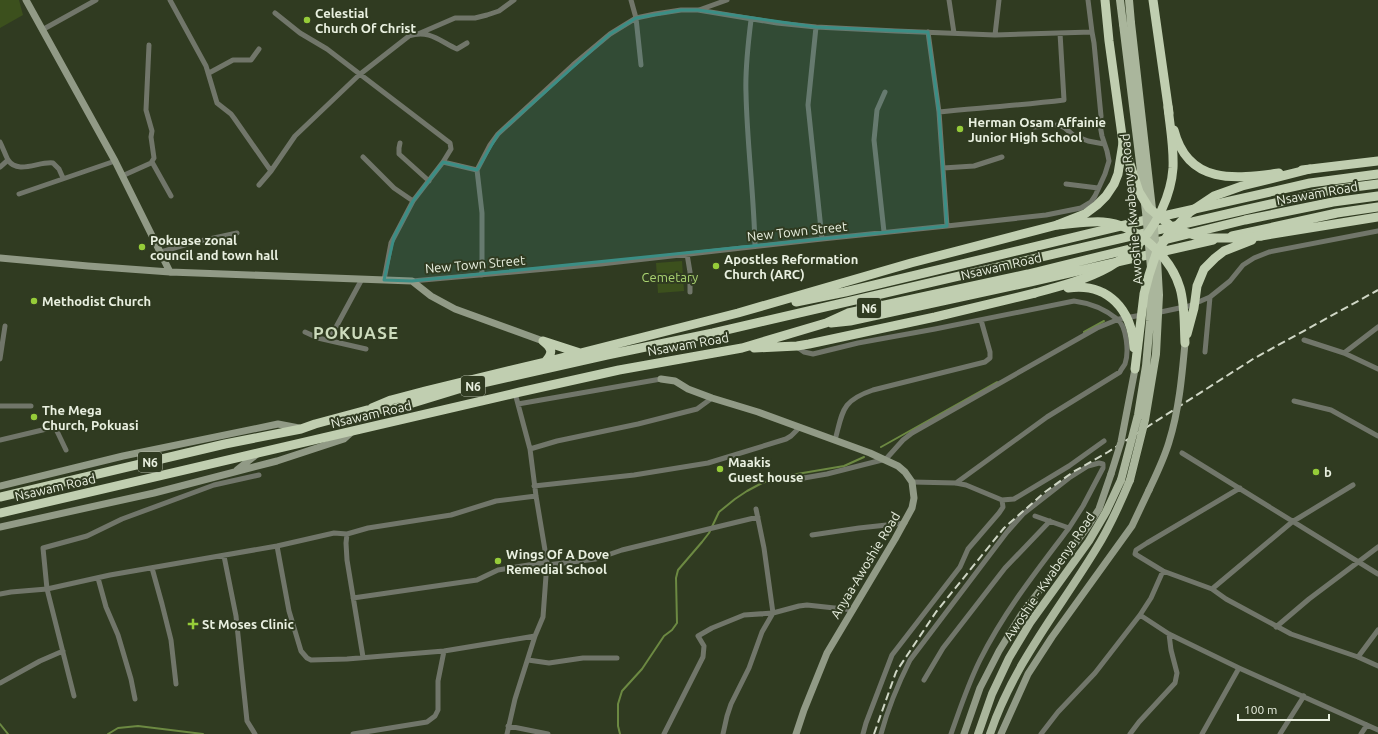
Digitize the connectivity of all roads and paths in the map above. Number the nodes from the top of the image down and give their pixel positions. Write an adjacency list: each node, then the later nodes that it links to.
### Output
1 (26, 0): 20 (street)
2 (96, 0): 20 (street)
3 (170, 0): 31 (street)
4 (514, 0): 25 (street)
5 (631, 0): 16 (street)
6 (727, 0): 14 (street)
7 (948, 0): 23 (street)
8 (999, 0): 26 (street)
9 (1088, 0): 22 (street, New Town Street)
10 (1105, 0): 39 (highway)
11 (1120, 0): 18 (main road)
12 (1129, 0): 18 (main road)
13 (1153, 0): 34 (highway)
14 (698, 10): 16 (street); 17 (street)
15 (275, 13): 32 (street)
16 (636, 18): 30 (street); 50 (street)
17 (751, 20): 19 (street); 74 (street)
18 (1127, 24): 201 (main road, Awoshie - Kwabenya Road, bridge); 202 (main road, Awoshie - Kwabenya Road, bridge)
19 (816, 27): 21 (street); 73 (street)
20 (42, 30): 44 (street)
21 (928, 32): 23 (street); 35 (street)
22 (1092, 32): 24 (street); 40 (street, New Town Street)
23 (954, 33): 26 (street)
24 (1060, 33): 26 (street); 35 (street)
25 (418, 34): 27 (street); 32 (street)
26 (995, 35)
27 (467, 43)
28 (149, 45): 46 (street)
29 (259, 49): 31 (street)
30 (641, 65)
31 (209, 73): 52 (street)
32 (360, 75): 47 (street); 52 (street)
33 (885, 92): 70 (street)
34 (1168, 107): 51 (highway, bridge); 84 (highway, bridge)
35 (939, 112): 49 (street)
36 (1034, 127): 40 (street)
37 (0, 142): 43 (street)
38 (400, 143): 56 (street)
39 (1123, 143): 67 (highway, bridge); 72 (highway, bridge)
40 (1104, 144): 60 (street, New Town Street)
41 (363, 157): 64 (street)
42 (1002, 157): 49 (street)
43 (8, 160): 48 (street); 55 (street)
44 (115, 161): 54 (street); 55 (street)
45 (1377, 161): 51 (highway)
46 (152, 162): 54 (street); 62 (street)
47 (443, 162): 50 (street); 56 (street)
48 (0, 167)
49 (943, 168): 68 (street)
50 (477, 170): 79 (street)
51 (1310, 170): 107 (highway, bridge)
52 (272, 171): 59 (street)
53 (1378, 174): 86 (highway)
54 (122, 176): 75 (street)
55 (63, 178): 61 (street)
56 (429, 181): 64 (street)
57 (1066, 184): 60 (street)
58 (1378, 184): 115 (highway, Nsawam Road / N6)
59 (259, 185)
60 (1098, 188): 68 (street, New Town Street)
61 (19, 194)
62 (172, 196)
63 (1378, 196): 89 (highway, Nsawam Road / N6)
64 (413, 201): 81 (street)
65 (1378, 207): 89 (highway)
66 (1378, 217): 72 (highway)
67 (1057, 225): 86 (highway); 96 (highway, bridge)
68 (947, 226): 70 (street, New Town Street)
69 (1378, 231): 85 (street)
70 (884, 232): 73 (street, New Town Street)
71 (237, 233): 75 (street)
72 (1261, 236): 96 (highway, bridge)
73 (822, 239): 74 (street, New Town Street)
74 (755, 246): 76 (street, New Town Street)
75 (161, 252): 78 (street)
76 (687, 254): 79 (street, New Town Street); 83 (street)
77 (0, 258): 78 (street)
78 (170, 272): 80 (street)
79 (482, 275): 82 (street, New Town Street)
80 (362, 279): 81 (street); 93 (street)
81 (384, 280): 82 (street)
82 (412, 281): 95 (street)
83 (690, 292)
84 (1035, 293): 97 (highway); 107 (highway, bridge)
85 (1210, 297): 88 (street); 101 (street)
86 (738, 313): 102 (highway)
87 (981, 320): 88 (street); 97 (street); 121 (street)
88 (1119, 320): 127 (street); 134 (street)
89 (826, 323): 98 (highway, Nsawam Road / N6)
90 (4, 326): 100 (street)
91 (1378, 327): 103 (street)
92 (305, 332): 93 (street)
93 (329, 340): 99 (street)
94 (1304, 340): 103 (street)
95 (543, 341): 102 (highway); 105 (highway)
96 (1185, 343): 203 (street, bridge)
97 (796, 346): 98 (highway)
98 (742, 348): 109 (highway, Nsawam Road / N6)
99 (366, 349)
100 (1, 351): 104 (street)
101 (1205, 352)
102 (581, 353): 105 (highway)
103 (1344, 353): 106 (street)
104 (0, 359)
105 (545, 362): 115 (highway)
106 (1378, 368)
107 (1135, 369): 200 (street, bridge)
108 (662, 379): 110 (street); 112 (street)
109 (515, 393): 112 (street); 118 (highway, Nsawam Road / N6)
110 (712, 398): 116 (street); 123 (street)
111 (1294, 401): 119 (street)
112 (518, 404): 123 (street)
113 (0, 406): 114 (street)
114 (32, 406)
115 (367, 410): 117 (highway, Nsawam Road / N6)
116 (800, 427): 121 (street); 137 (street)
117 (301, 428): 136 (street); 140 (highway, Nsawam Road / N6)
118 (353, 432): 126 (highway, Nsawam Road / N6); 129 (street)
119 (1378, 436)
120 (0, 440): 124 (street)
121 (835, 440): 127 (street)
122 (1104, 441): 128 (street)
123 (530, 449): 137 (street)
124 (66, 450)
125 (1182, 453): 138 (street)
126 (258, 454): 129 (street); 143 (highway, Nsawam Road / N6)
127 (886, 459): 132 (street); 133 (street)
128 (1069, 466): 130 (street); 141 (street)
129 (235, 472): 149 (street)
130 (1075, 474): 150 (street); 198 (street)
131 (259, 475): 162 (street)
132 (786, 479)
133 (912, 482): 134 (street); 148 (street, Anyaa-Awoshie Road)
134 (956, 483): 141 (street)
135 (1353, 485): 147 (street)
136 (0, 486)
137 (534, 486): 139 (street)
138 (1240, 488): 147 (street); 159 (street)
139 (536, 496): 151 (street); 157 (street)
140 (0, 497)
141 (1002, 500): 197 (street)
142 (756, 509): 145 (street)
143 (0, 513)
144 (1035, 516): 146 (street)
145 (758, 517): 157 (street); 167 (street)
146 (1050, 521): 150 (street); 181 (street)
147 (1292, 522): 156 (street); 163 (street)
148 (905, 523): 152 (street); 166 (street, Anyaa-Awoshie Road)
149 (0, 527)
150 (1069, 528): 199 (street)
151 (347, 534): 153 (street); 165 (street)
152 (812, 535)
153 (277, 546): 155 (street); 175 (street)
154 (1378, 546): 156 (street)
155 (224, 556): 158 (street); 190 (street)
156 (1359, 562): 160 (street); 169 (street)
157 (547, 563): 165 (street); 172 (street)
158 (152, 568): 161 (street); 183 (street)
159 (1163, 571): 163 (street); 168 (street)
160 (1378, 574)
161 (98, 578): 162 (street); 186 (street)
162 (47, 588): 164 (street); 173 (street)
163 (1212, 589): 169 (street)
164 (0, 594)
165 (353, 598): 175 (street)
166 (853, 610): 167 (street); 196 (street, Anyaa-Awoshie Road)
167 (773, 613): 194 (street); 195 (street)
168 (1140, 615): 171 (street); 204 (street)
169 (1276, 627): 176 (street)
170 (1378, 630): 176 (street)
171 (1169, 634): 180 (street); 205 (street)
172 (535, 636): 174 (street); 178 (street)
173 (63, 651): 182 (street); 184 (street)
174 (444, 651): 175 (street); 191 (street)
175 (363, 657)
176 (1358, 657): 179 (street)
177 (617, 658): 178 (street)
178 (528, 660): 188 (street)
179 (1378, 666)
180 (1239, 668): 185 (street); 206 (street)
181 (924, 680)
182 (0, 683)
183 (176, 684)
184 (74, 696)
185 (1304, 696): 187 (street); 207 (street)
186 (135, 699)
187 (1367, 725): 189 (street); 208 (street)
188 (508, 726): 192 (street); 193 (street)
189 (1378, 730)
190 (255, 734)
191 (353, 734)
192 (507, 734)
193 (548, 734)
194 (664, 734)
195 (723, 734)
196 (796, 734)
197 (863, 734)
198 (881, 734)
199 (951, 734)
200 (964, 734)
201 (978, 734)
202 (990, 734)
203 (1001, 734)
204 (1042, 734)
205 (1130, 734)
206 (1202, 734)
207 (1280, 734)
208 (1361, 734)

